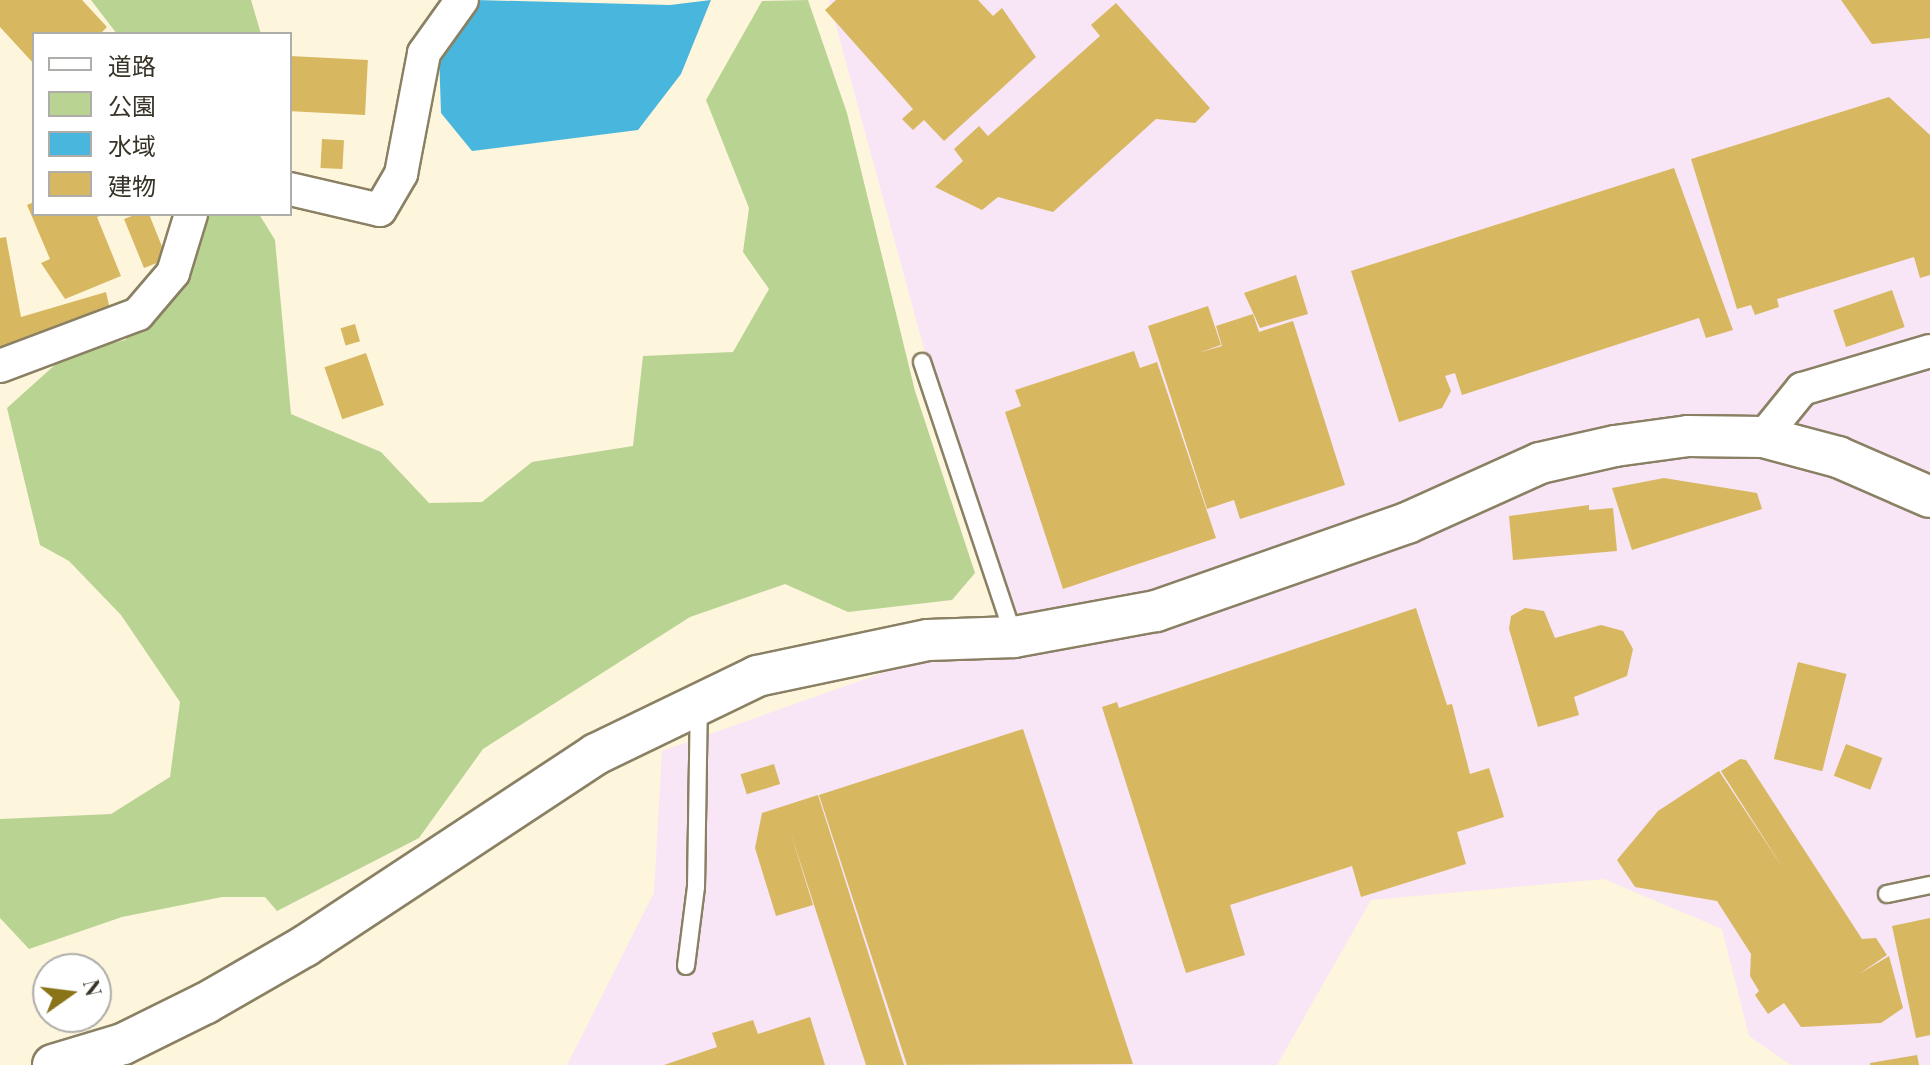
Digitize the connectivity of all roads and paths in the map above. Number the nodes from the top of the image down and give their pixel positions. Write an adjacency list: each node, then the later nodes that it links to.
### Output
1 (462, 0): 2 (street)
2 (292, 189)
3 (190, 216): 6 (street)
4 (1930, 351): 7 (street)
5 (922, 362): 9 (lane)
6 (0, 366)
7 (1763, 437): 8 (street); 9 (street)
8 (1930, 497)
9 (1014, 637): 10 (street)
10 (699, 699): 13 (lane); 14 (street)
11 (1930, 885): 12 (lane)
12 (1887, 894)
13 (686, 966)
14 (53, 1065)

